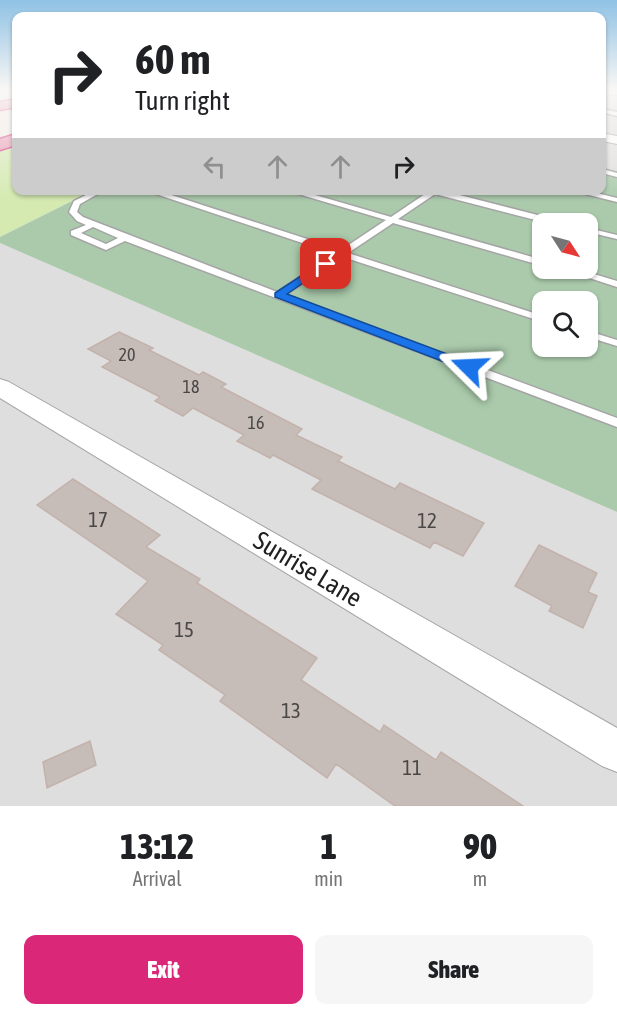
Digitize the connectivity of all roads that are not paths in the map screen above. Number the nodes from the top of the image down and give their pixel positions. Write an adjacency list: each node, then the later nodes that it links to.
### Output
1 (93, 195): 10 (lane)
2 (162, 195): 14 (lane)
3 (306, 195): 9 (lane)
4 (430, 195): 9 (lane)
5 (451, 195): 8 (lane)
6 (594, 195): 7 (lane)
7 (617, 200)
8 (532, 216)
9 (393, 220): 14 (lane); 15 (lane)
10 (92, 225): 13 (lane); 13 (lane)
11 (598, 232): 12 (lane)
12 (617, 237)
13 (125, 238): 18 (lane)
14 (342, 253): 18 (lane); 19 (lane)
15 (532, 260)
16 (598, 278): 17 (lane)
17 (617, 284)
18 (279, 295): 23 (lane)
19 (532, 315)
20 (598, 337): 21 (lane)
21 (617, 343)
22 (0, 387): 24 (street, Sunrise Lane)
23 (617, 423)
24 (617, 751)

